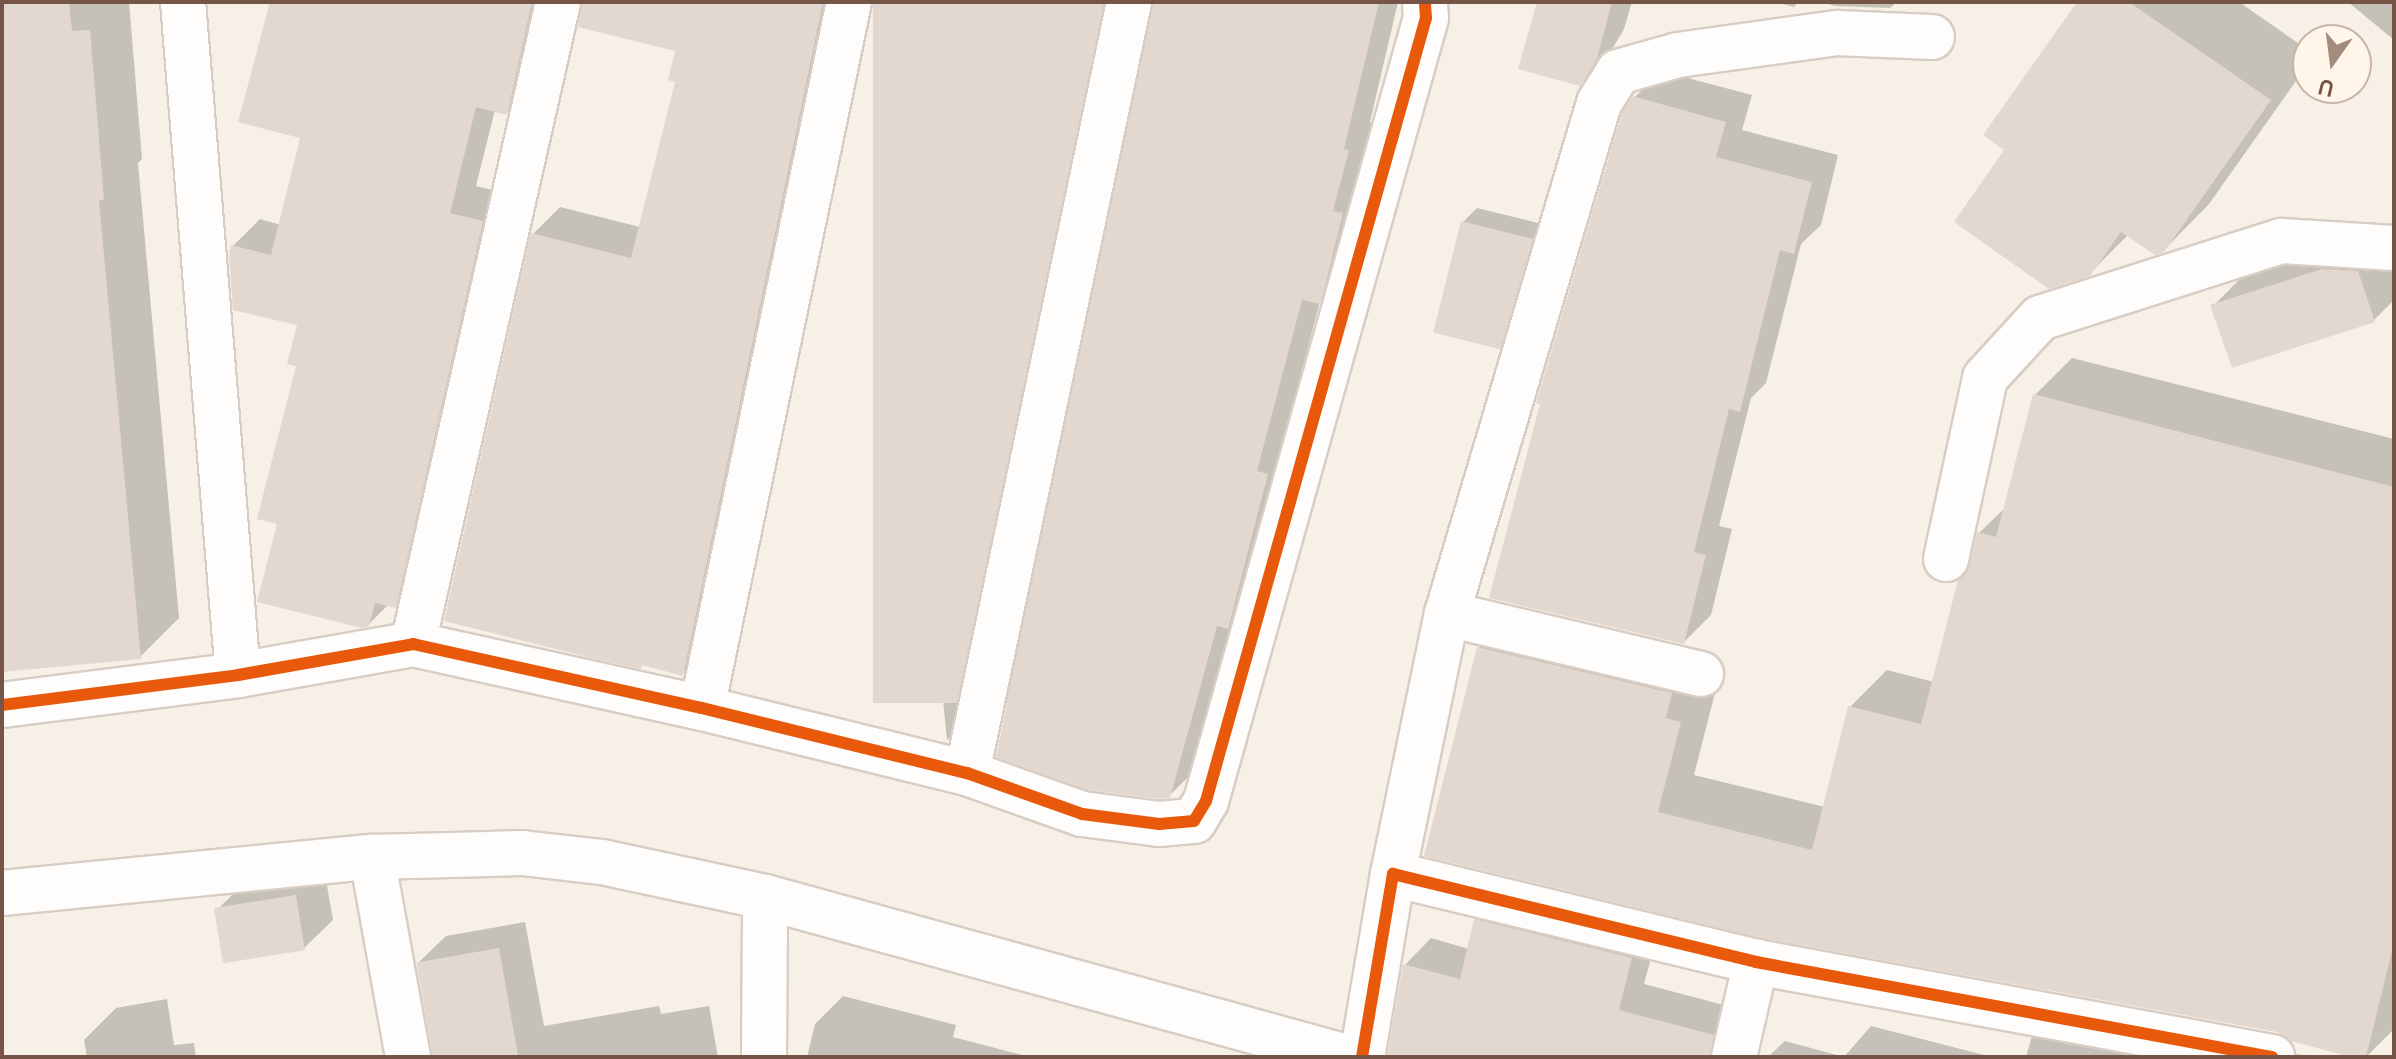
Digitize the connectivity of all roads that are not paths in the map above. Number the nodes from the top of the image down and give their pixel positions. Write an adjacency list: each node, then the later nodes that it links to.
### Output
1 (183, 2): 12 (street)
2 (558, 2): 10 (street)
3 (849, 2): 14 (street)
4 (1129, 2): 15 (street)
5 (1425, 2): 15 (street)
6 (1932, 37): 9 (street)
7 (2394, 248): 8 (street)
8 (1946, 559)
9 (1447, 614): 11 (street); 17 (street)
10 (413, 644): 12 (street); 14 (street)
11 (1701, 674)
12 (238, 675): 13 (street)
13 (2, 705)
14 (702, 708): 15 (street)
15 (967, 773)
16 (372, 857): 18 (street); 19 (street); 21 (street)
17 (1393, 874): 20 (street); 24 (street)
18 (2, 893)
19 (765, 897): 22 (street); 23 (street)
20 (1756, 962): 25 (street); 26 (street)
21 (408, 1057)
22 (764, 1057)
23 (1347, 1057)
24 (1362, 1057)
25 (1734, 1057)
26 (2272, 1057)

